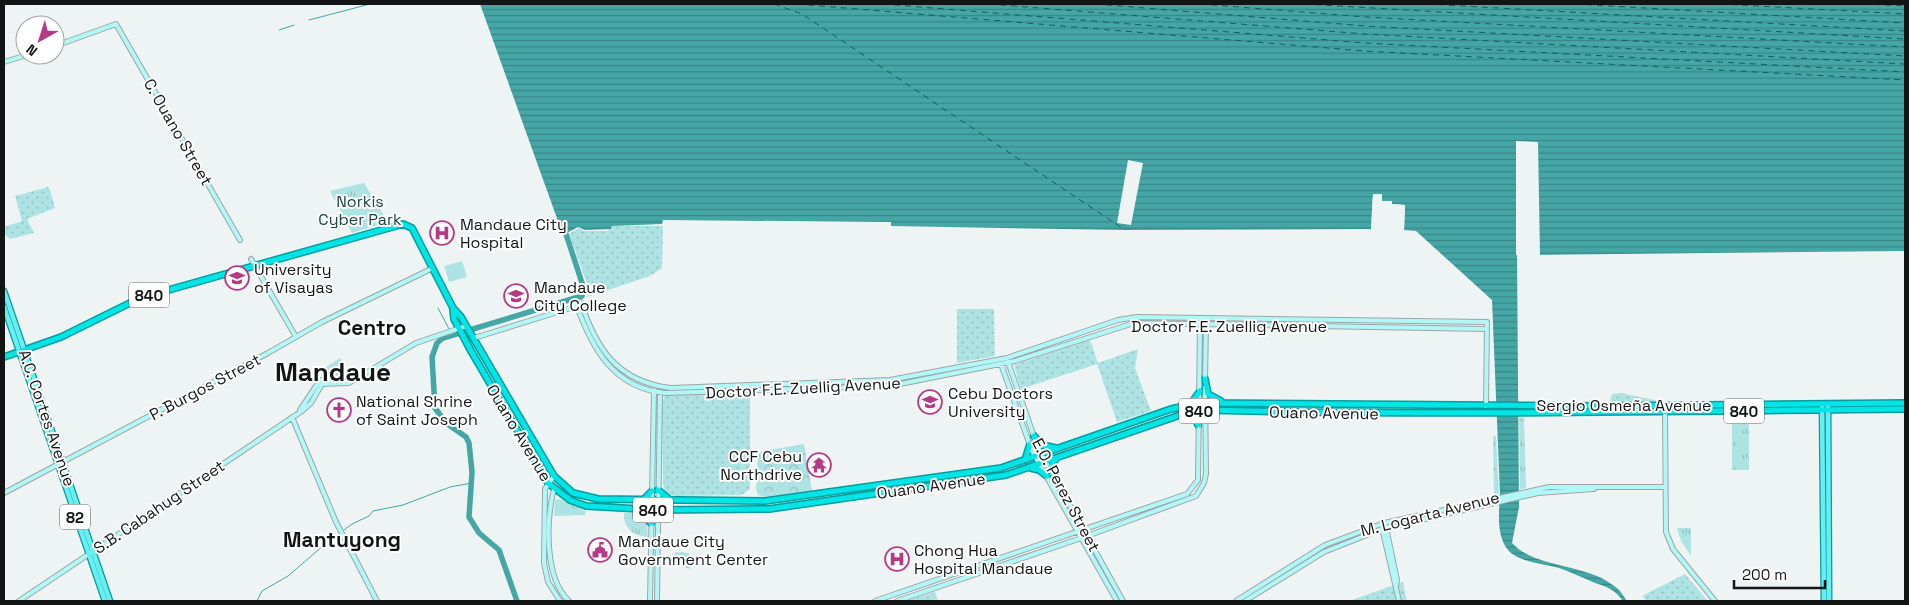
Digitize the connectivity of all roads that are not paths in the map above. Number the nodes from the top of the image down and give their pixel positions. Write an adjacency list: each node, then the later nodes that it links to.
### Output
1 (65, 42): 2 (street, C. Ouano Street)
2 (240, 240)
3 (251, 259): 4 (street)
4 (255, 266): 5 (highway, 840); 18 (street); 19 (highway, 840)
5 (433, 268): 10 (highway, 840); 18 (street, P. Burgos Street)
6 (4, 291): 19 (main road, A.C. Cortes Avenue / 82)
7 (582, 304): 8 (street, S.B. Cabahug Street); 26 (street, Doctor F.E. Zuellig Avenue)
8 (575, 306): 15 (street, S.B. Cabahug Street); 28 (street, Doctor F.E. Zuellig Avenue)
9 (4, 307): 19 (main road, A.C. Cortes Avenue / 82)
10 (453, 308): 15 (highway, 840); 17 (highway, 840)
11 (1344, 320): 14 (street); 16 (street, Doctor F.E. Zuellig Avenue); 21 (street, Doctor F.E. Zuellig Avenue)
12 (1200, 324): 13 (street, Doctor F.E. Zuellig Avenue); 23 (street, Doctor F.E. Zuellig Avenue); 29 (street)
13 (1206, 324): 14 (street, Doctor F.E. Zuellig Avenue); 25 (street)
14 (1344, 326): 16 (street, Doctor F.E. Zuellig Avenue)
15 (469, 329): 17 (street, S.B. Cabahug Street); 56 (highway, Ouano Avenue / 840)
16 (1487, 329): 35 (street)
17 (458, 330): 42 (street, S.B. Cabahug Street); 58 (highway, Ouano Avenue / 840)
18 (296, 337): 52 (street, P. Burgos Street)
19 (22, 351): 20 (highway, 840); 52 (main road, A.C. Cortes Avenue / 82)
20 (4, 357)
21 (1007, 358): 22 (street, Doctor F.E. Zuellig Avenue); 23 (street, E.O. Perez Street)
22 (1000, 359): 24 (street, E.O. Perez Street); 27 (street, Doctor F.E. Zuellig Avenue)
23 (1009, 363): 24 (street, Doctor F.E. Zuellig Avenue); 44 (street, E.O. Perez Street)
24 (1001, 364): 30 (street, Doctor F.E. Zuellig Avenue); 45 (street, E.O. Perez Street)
25 (1205, 380): 31 (street); 32 (highway)
26 (655, 385): 27 (street, Doctor F.E. Zuellig Avenue); 28 (street)
27 (660, 387): 30 (street)
28 (654, 391): 30 (street, Doctor F.E. Zuellig Avenue); 62 (street)
29 (1200, 391): 31 (street); 34 (highway)
30 (660, 393): 62 (street)
31 (1202, 403): 32 (highway, Ouano Avenue / 840); 34 (highway, Ouano Avenue / 840); 39 (street)
32 (1224, 403): 35 (highway, Ouano Avenue / 840)
33 (1905, 403): 36 (highway, Sergio Osmeña Avenue / 840)
34 (1190, 404): 46 (highway, Ouano Avenue / 840)
35 (1489, 406): 37 (highway, Sergio Osmeña Avenue / 840)
36 (1825, 407): 37 (highway, Sergio Osmeña Avenue / 840); 38 (highway, Sergio Osmeña Avenue / 840); 97 (main road); 98 (main road)
37 (1665, 408): 41 (highway, Sergio Osmeña Avenue / 840); 60 (street)
38 (1905, 409)
39 (1202, 410): 40 (highway, Ouano Avenue / 840); 41 (highway, Ouano Avenue / 840); 43 (street); 75 (street)
40 (1186, 413): 43 (highway); 49 (highway, Ouano Avenue / 840)
41 (1492, 415)
42 (292, 417): 79 (street, S.B. Cabahug Street); 85 (street)
43 (1198, 425): 73 (street)
44 (1034, 436): 46 (highway); 47 (street, E.O. Perez Street)
45 (1030, 444): 48 (street, E.O. Perez Street); 50 (highway)
46 (1062, 447): 47 (highway, Ouano Avenue / 840)
47 (1042, 454): 48 (highway, Ouano Avenue / 840); 51 (street, E.O. Perez Street)
48 (1036, 456): 50 (highway, Ouano Avenue / 840); 53 (street, E.O. Perez Street)
49 (1058, 457): 51 (highway, Ouano Avenue / 840); 55 (highway)
50 (1024, 460): 57 (highway, Ouano Avenue / 840)
51 (1046, 461): 53 (highway, Ouano Avenue / 840); 55 (street, E.O. Perez Street)
52 (60, 463): 63 (street, P. Burgos Street); 79 (main road, A.C. Cortes Avenue / 82)
53 (1040, 463): 54 (highway, Ouano Avenue / 840); 55 (street, E.O. Perez Street)
54 (1023, 469): 55 (highway); 59 (highway, Ouano Avenue / 840)
55 (1050, 475): 73 (street, E.O. Perez Street); 74 (street, E.O. Perez Street)
56 (554, 476): 58 (street); 64 (highway, Ouano Avenue / 840)
57 (926, 479): 59 (highway); 67 (highway, Ouano Avenue / 840)
58 (548, 483): 61 (highway, Ouano Avenue / 840); 86 (street)
59 (928, 486): 70 (highway, Ouano Avenue / 840)
60 (1665, 487): 72 (street, M. Logarta Avenue); 96 (street)
61 (554, 489): 68 (highway, Ouano Avenue / 840); 87 (street)
62 (655, 490): 64 (highway); 65 (street); 66 (street); 67 (highway)
63 (4, 493)
64 (644, 499): 65 (highway, Ouano Avenue / 840)
65 (652, 499): 66 (highway, Ouano Avenue / 840); 69 (street)
66 (658, 500): 67 (highway, Ouano Avenue / 840); 70 (street)
67 (672, 500)
68 (637, 509): 69 (highway, Ouano Avenue / 840); 71 (highway)
69 (651, 510): 70 (highway, Ouano Avenue / 840); 71 (street)
70 (658, 510): 81 (street)
71 (651, 523): 80 (street)
72 (1383, 526): 77 (street, M. Logarta Avenue); 78 (street, M. Logarta Avenue); 95 (street)
73 (1083, 529): 74 (street); 75 (street, E.O. Perez Street)
74 (1077, 531): 76 (street, E.O. Perez Street); 90 (street)
75 (1087, 536): 76 (street); 82 (street, E.O. Perez Street)
76 (1082, 538): 82 (street, E.O. Perez Street); 91 (street)
77 (1334, 541): 78 (street); 93 (street, M. Logarta Avenue)
78 (1336, 546): 94 (street, M. Logarta Avenue)
79 (90, 554): 83 (main road, A.C. Cortes Avenue / 82); 84 (street, S.B. Cabahug Street)
80 (651, 577): 81 (street); 88 (street)
81 (657, 577): 89 (street)
82 (1117, 598): 92 (street, E.O. Perez Street)
83 (107, 599)
84 (19, 601)
85 (377, 601)
86 (560, 601)
87 (569, 601)
88 (650, 601)
89 (657, 601)
90 (875, 601)
91 (897, 601)
92 (1123, 601)
93 (1236, 601)
94 (1245, 601)
95 (1399, 601)
96 (1715, 601)
97 (1824, 601)
98 (1829, 601)

